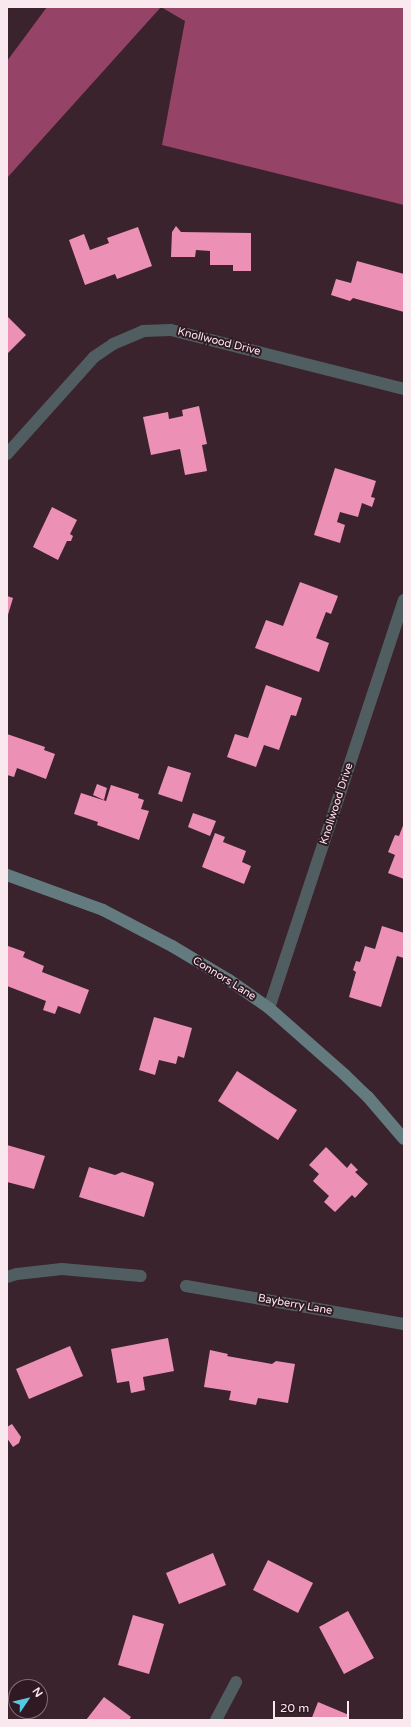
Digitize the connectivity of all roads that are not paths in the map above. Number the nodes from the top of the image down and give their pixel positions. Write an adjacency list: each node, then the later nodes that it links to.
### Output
1 (404, 389): 2 (street, Knollwood Drive)
2 (7, 454)
3 (404, 600): 5 (street, Knollwood Drive)
4 (7, 875): 5 (street, Connors Lane)
5 (269, 1008): 6 (street, Connors Lane)
6 (404, 1139)
7 (141, 1276): 8 (street)
8 (7, 1278)
9 (186, 1286): 10 (street, Bayberry Lane)
10 (404, 1324)
11 (236, 1682): 12 (street)
12 (216, 1720)

